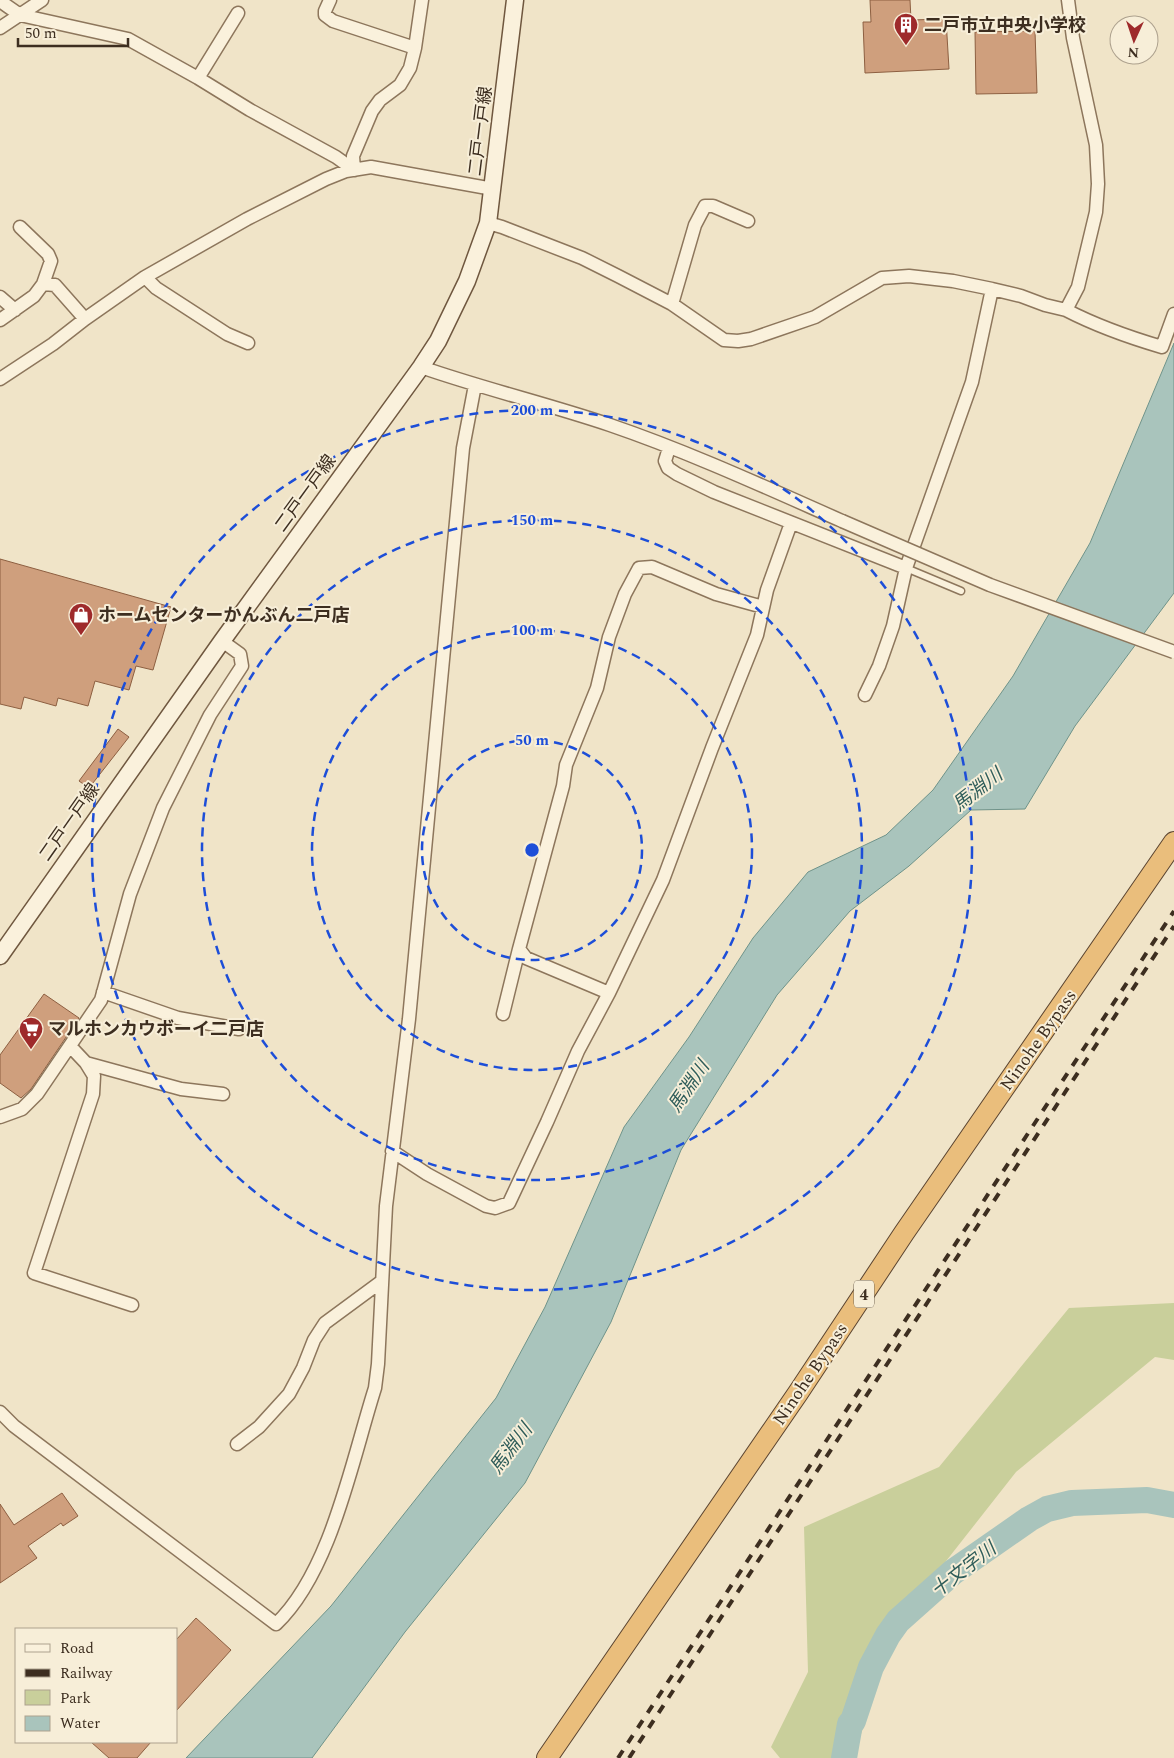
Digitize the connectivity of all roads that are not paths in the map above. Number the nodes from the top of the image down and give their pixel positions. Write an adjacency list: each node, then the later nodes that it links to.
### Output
1 (42, 0): 8 (street)
2 (330, 0): 10 (street)
3 (422, 0): 10 (street)
4 (515, 0): 13 (main road, 二戸一戸線)
5 (1068, 0): 23 (street)
6 (0, 1): 8 (street)
7 (238, 13): 11 (street)
8 (20, 15): 9 (street); 11 (street)
9 (0, 28)
10 (415, 48): 12 (street)
11 (198, 78): 12 (street)
12 (354, 170): 13 (street); 17 (street)
13 (493, 189): 15 (main road, 二戸一戸線)
14 (748, 221): 21 (street)
15 (488, 223): 21 (street); 28 (main road, 二戸一戸線)
16 (20, 227): 18 (street)
17 (145, 277): 25 (street); 27 (street)
18 (43, 284): 22 (street); 25 (street)
19 (992, 289): 21 (street); 23 (street); 33 (street)
20 (0, 296): 22 (street)
21 (672, 304)
22 (15, 310): 26 (street)
23 (1066, 310): 24 (street)
24 (1174, 314)
25 (85, 318): 29 (street)
26 (0, 320)
27 (248, 343)
28 (421, 368): 30 (street); 36 (main road, 二戸一戸線)
29 (0, 379)
30 (475, 386): 31 (street); 50 (street)
31 (668, 448): 32 (street); 37 (street, bridge)
32 (791, 523): 33 (street); 35 (street)
33 (906, 568): 34 (lane); 38 (street)
34 (961, 591)
35 (763, 606): 40 (street); 43 (street)
36 (222, 641): 41 (main road, 二戸一戸線); 42 (street)
37 (1174, 652)
38 (865, 695)
39 (1174, 842): 55 (highway, Ninohe Bypass / 4)
40 (519, 949): 43 (street); 44 (street)
41 (0, 956)
42 (103, 992): 45 (street); 46 (street)
43 (609, 993): 50 (street)
44 (504, 1014)
45 (239, 1029)
46 (70, 1046): 47 (street); 49 (street)
47 (86, 1063): 48 (street); 52 (street)
48 (222, 1094)
49 (0, 1117)
50 (392, 1151): 51 (street)
51 (382, 1281): 53 (street); 54 (street)
52 (132, 1305)
53 (0, 1412)
54 (237, 1444)
55 (552, 1752)

